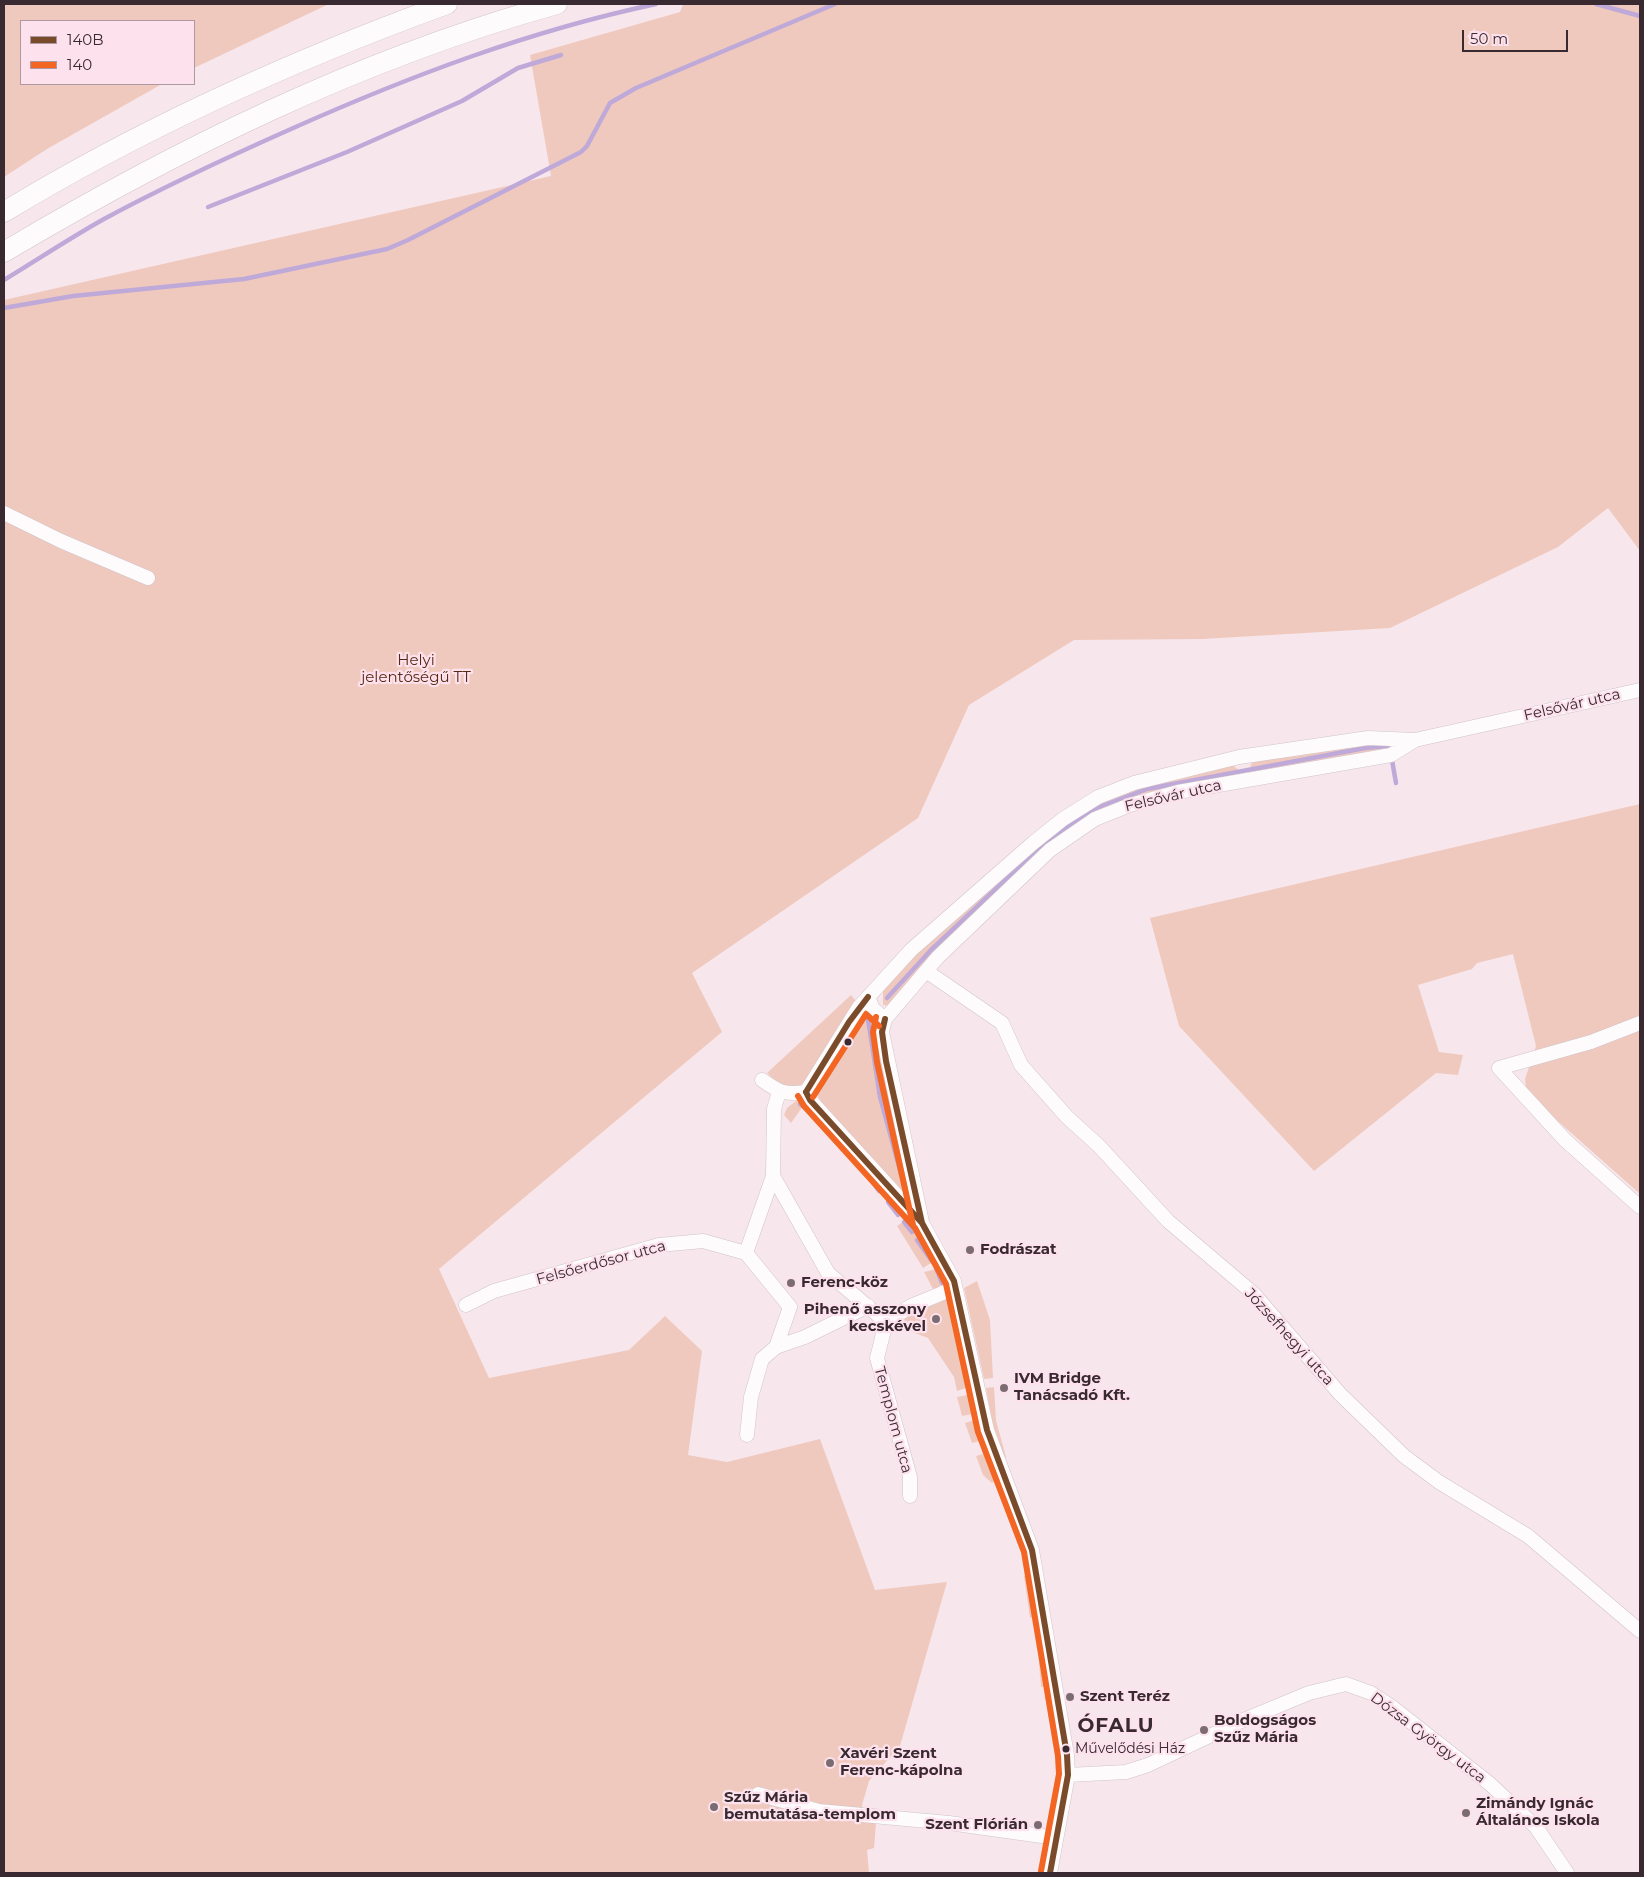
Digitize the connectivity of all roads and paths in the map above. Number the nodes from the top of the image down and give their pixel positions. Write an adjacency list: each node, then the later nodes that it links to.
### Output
1 (447, 4): 3 (highway)
2 (557, 4): 4 (highway)
3 (4, 212)
4 (4, 252)
5 (4, 513): 6 (street)
6 (148, 578)
7 (1640, 690): 8 (street, Felsővár utca)
8 (1415, 740): 9 (street, Felsővár utca); 10 (street, Felsővár utca)
9 (926, 971): 11 (street, Felsővár utca); 27 (street, Józsefhegyi utca)
10 (867, 1004): 11 (street); 15 (street, Felsővár utca)
11 (885, 1018): 18 (street)
12 (1640, 1023): 17 (street)
13 (762, 1080): 14 (street)
14 (779, 1092): 15 (street); 16 (street)
15 (806, 1092): 18 (street)
16 (773, 1176): 19 (street); 22 (street)
17 (1640, 1206)
18 (922, 1223): 20 (street)
19 (746, 1253): 21 (street, Felsőerdősor utca); 24 (street)
20 (955, 1288): 23 (street); 28 (street)
21 (466, 1305)
22 (868, 1306): 23 (street); 24 (street)
23 (886, 1322): 26 (street, Templom utca)
24 (776, 1347): 25 (street)
25 (747, 1435)
26 (910, 1496)
27 (1640, 1631)
28 (1068, 1775): 30 (street); 32 (street, Dózsa György utca)
29 (758, 1794): 30 (street)
30 (1056, 1838): 31 (street)
31 (1050, 1873)
32 (1567, 1873)

